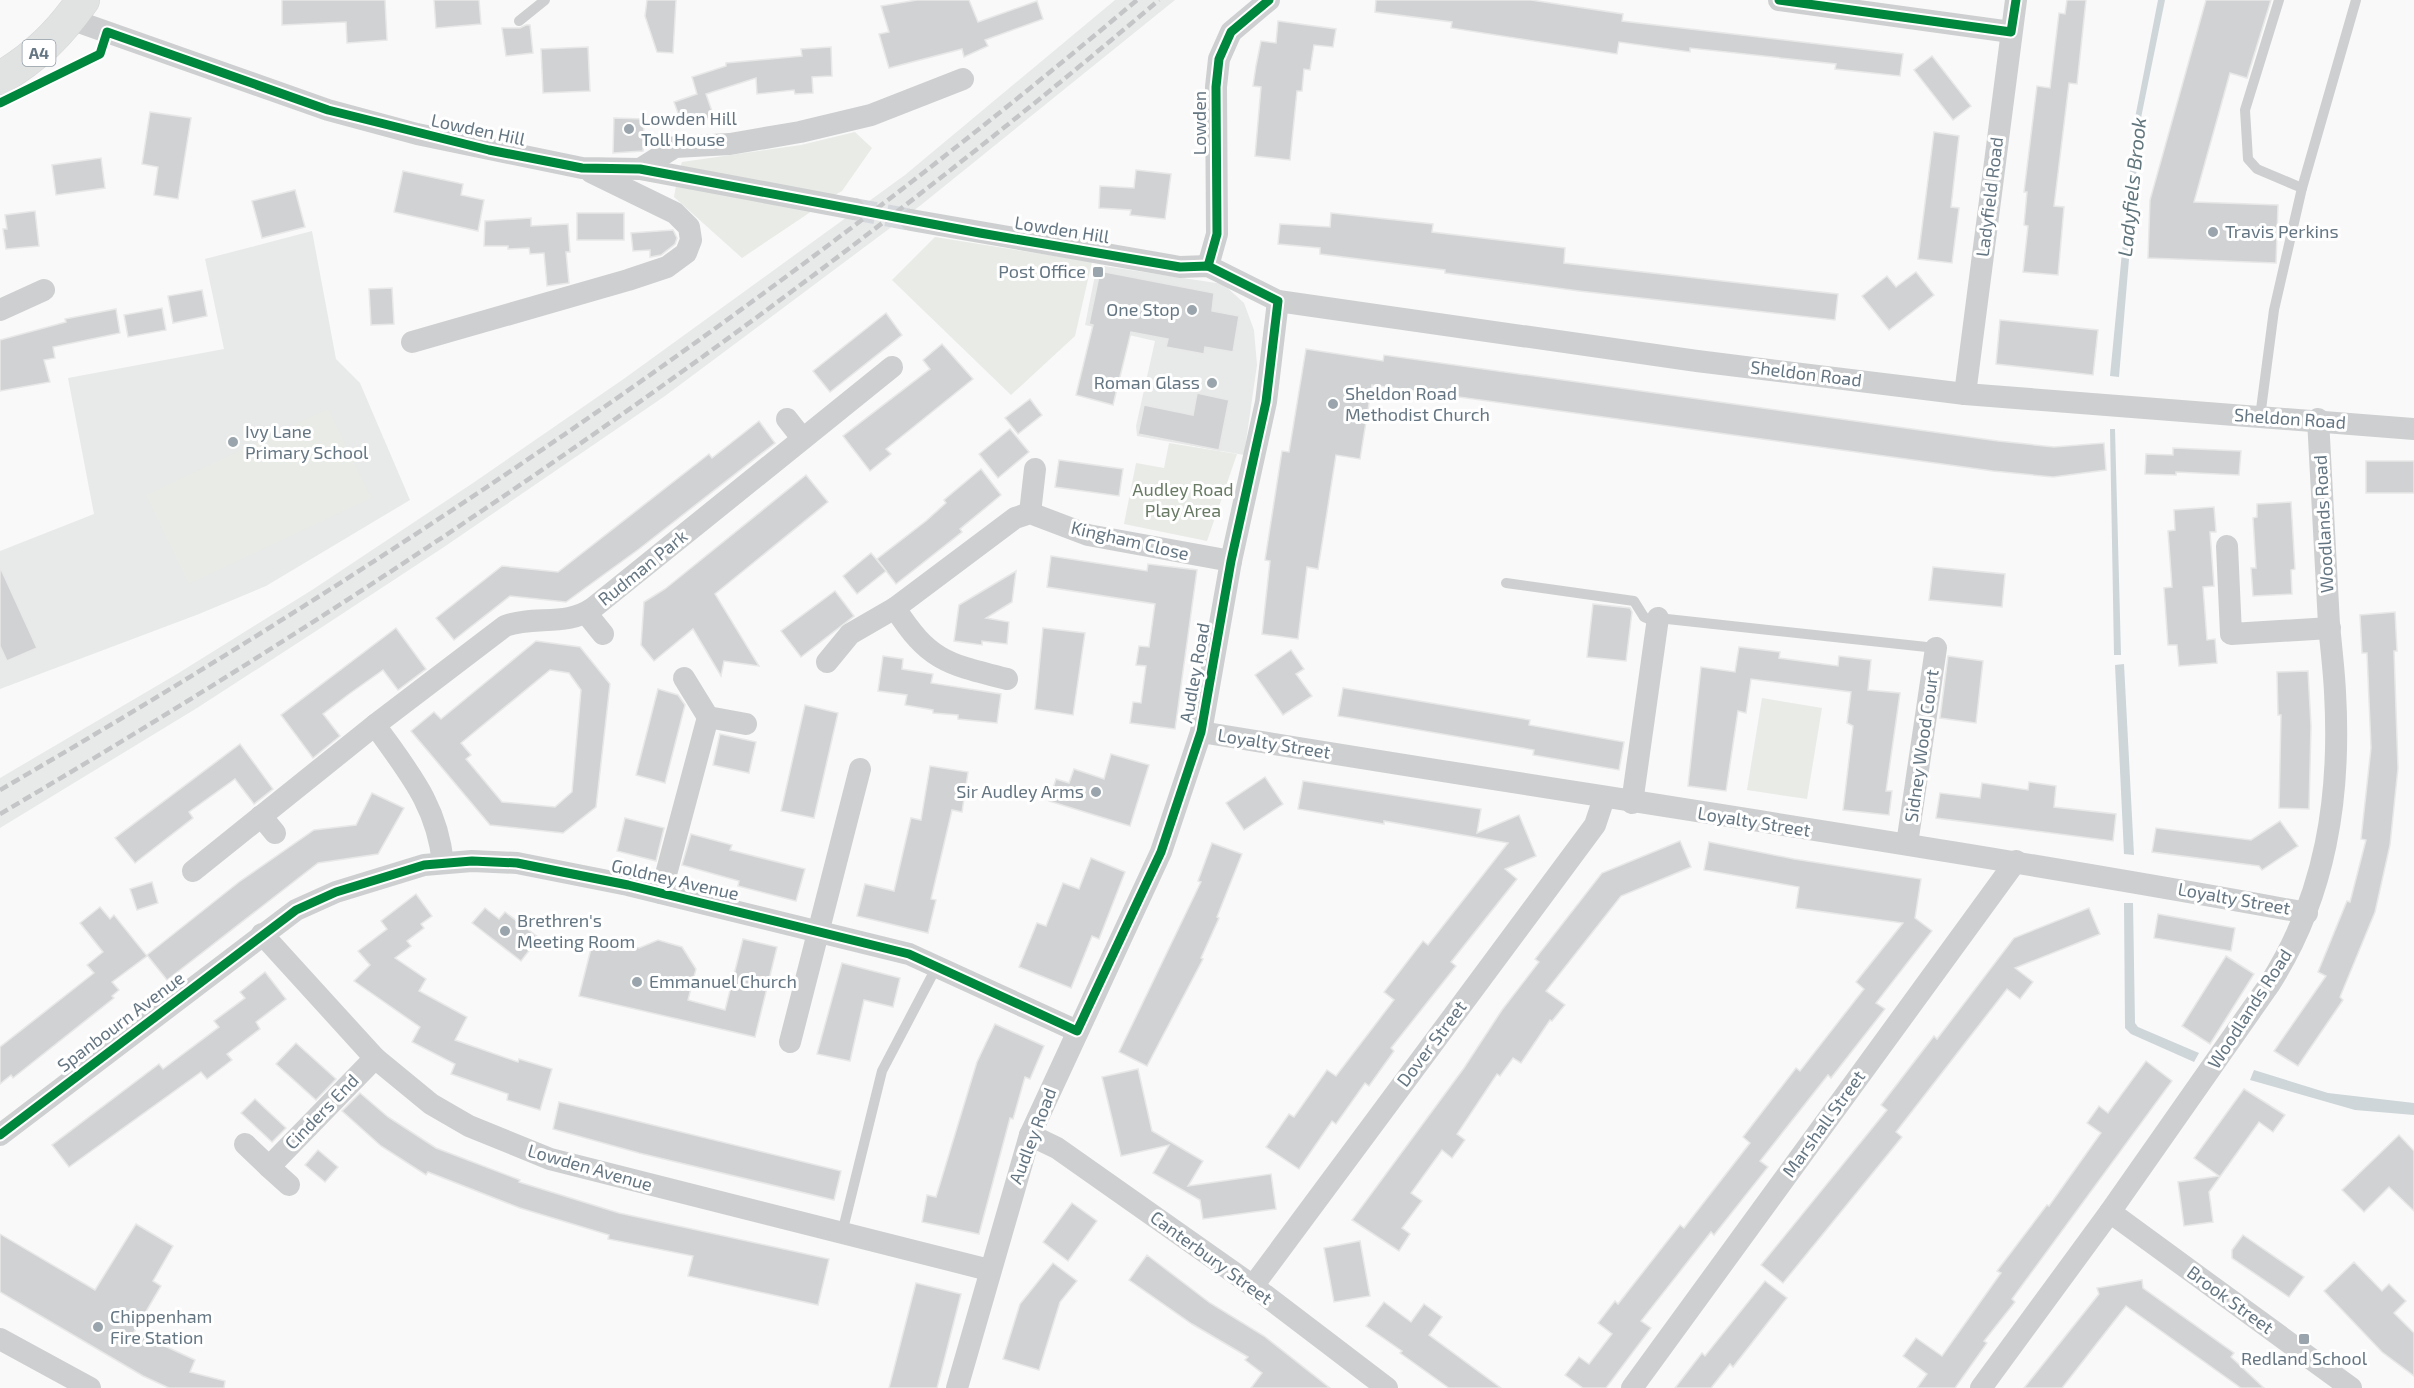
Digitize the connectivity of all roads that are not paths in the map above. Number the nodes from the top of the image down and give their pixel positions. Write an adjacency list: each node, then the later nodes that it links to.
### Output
1 (545, 0): 8 (lane)
2 (1269, 0): 17 (street, Lowden)
3 (1779, 0): 9 (street)
4 (2016, 0): 9 (street, Ladyfield Road)
5 (2279, 0): 14 (lane)
6 (2356, 0): 14 (lane)
7 (76, 9): 10 (main road, A4); 12 (street, Lowden Hill)
8 (519, 21)
9 (2011, 32): 23 (street, Ladyfield Road)
10 (0, 78)
11 (963, 79): 13 (street)
12 (582, 168): 13 (street, Lowden Hill); 21 (street)
13 (640, 169): 15 (street, Lowden Hill)
14 (2302, 188): 24 (lane)
15 (854, 208)
16 (911, 220): 17 (street, Lowden Hill)
17 (1208, 266): 19 (street, Sheldon Road)
18 (44, 290): 20 (street)
19 (1278, 301): 23 (street, Sheldon Road); 32 (street, Audley Road)
20 (0, 310)
21 (412, 342)
22 (892, 367): 28 (street, Rudman Park)
23 (1965, 394): 24 (street, Sheldon Road)
24 (2260, 417): 26 (street, Sheldon Road)
25 (787, 419): 28 (street)
26 (2318, 420): 27 (street, Sheldon Road); 37 (street, Woodlands Road)
27 (2414, 429)
28 (802, 438): 35 (street, Rudman Park)
29 (1035, 469): 30 (street)
30 (1030, 513): 32 (street, Kingham Close); 34 (street)
31 (2227, 546): 37 (street)
32 (1232, 561): 46 (street, Audley Road)
33 (1506, 584): 36 (lane)
34 (895, 608): 40 (street); 42 (street)
35 (586, 613): 38 (street); 45 (street, Rudman Park)
36 (1658, 621): 39 (lane); 49 (street)
37 (2330, 628): 55 (street, Woodlands Road)
38 (603, 634)
39 (1936, 648): 50 (street, Sidney Wood Court)
40 (827, 662)
41 (684, 678): 43 (street)
42 (1007, 679)
43 (708, 717): 44 (street); 54 (street)
44 (746, 724)
45 (375, 725): 52 (street); 53 (street, Rudman Park)
46 (1201, 732): 48 (street, Loyalty Street); 59 (street, Audley Road)
47 (860, 769): 56 (street)
48 (1604, 798): 49 (street, Loyalty Street); 70 (street, Dover Street)
49 (1632, 803): 50 (street, Loyalty Street)
50 (1907, 844): 51 (street, Loyalty Street)
51 (2016, 861): 55 (street, Loyalty Street); 75 (street, Marshall Street)
52 (443, 863): 54 (street, Goldney Avenue); 57 (street, Goldney Avenue)
53 (193, 871)
54 (661, 893): 56 (street, Goldney Avenue)
55 (2307, 913): 67 (street, Woodlands Road)
56 (818, 930): 58 (street, Goldney Avenue); 60 (street)
57 (262, 934): 61 (street, Lowden Avenue); 62 (street, Spanbourn Avenue)
58 (937, 966): 59 (street, Goldney Avenue); 68 (lane)
59 (1077, 1031): 63 (street, Audley Road)
60 (790, 1042)
61 (375, 1058): 65 (street, Cinders End); 68 (street, Lowden Avenue)
62 (0, 1135)
63 (1030, 1135): 69 (street, Audley Road); 70 (street, Canterbury Street)
64 (245, 1144): 65 (street)
65 (269, 1167): 66 (street)
66 (289, 1185)
67 (2110, 1212): 76 (street, Woodlands Road); 77 (street, Brook Street)
68 (842, 1233): 69 (street, Lowden Avenue)
69 (989, 1270): 73 (street, Audley Road)
70 (1253, 1286): 74 (street, Canterbury Street)
71 (0, 1339): 72 (street)
72 (90, 1388)
73 (957, 1388)
74 (1387, 1388)
75 (1632, 1388)
76 (1982, 1388)
77 (2350, 1388)

